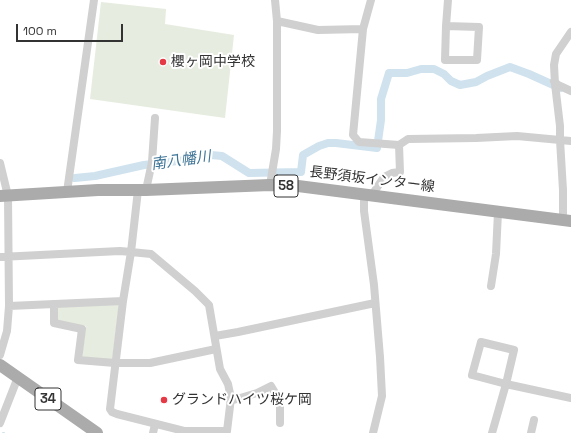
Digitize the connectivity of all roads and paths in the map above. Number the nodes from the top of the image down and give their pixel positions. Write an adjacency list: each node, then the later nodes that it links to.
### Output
1 (94, 0): 18 (street)
2 (275, 0): 5 (street)
3 (371, 0): 7 (street)
4 (448, 0): 6 (street)
5 (277, 21): 7 (street); 16 (street)
6 (446, 26): 6 (street)
7 (362, 29): 14 (street)
8 (570, 36): 9 (street)
9 (555, 85): 10 (street); 12 (street)
10 (571, 91)
11 (155, 118): 17 (street)
12 (560, 140): 13 (street); 14 (street); 22 (street)
13 (571, 141)
14 (399, 145): 19 (street)
15 (0, 163): 20 (street)
16 (272, 177): 17 (main road, 長野須坂インター線 / 58); 19 (main road, 長野須坂インター線 / 58)
17 (142, 190): 18 (main road, 長野須坂インター線 / 58); 23 (street)
18 (67, 192): 20 (main road, 長野須坂インター線 / 58)
19 (368, 195): 21 (main road, 長野須坂インター線 / 58); 28 (street)
20 (4, 196): 24 (street)
21 (498, 212): 22 (main road, 長野須坂インター線 / 58); 26 (street)
22 (567, 220)
23 (130, 252): 24 (street); 27 (street); 31 (street)
24 (9, 256): 25 (street); 30 (street)
25 (0, 257)
26 (490, 286)
27 (123, 301): 29 (street); 34 (street)
28 (375, 303): 31 (street); 46 (street)
29 (54, 304): 30 (street); 34 (street)
30 (9, 306): 33 (street)
31 (215, 336): 32 (street)
32 (216, 349): 34 (street); 39 (street)
33 (0, 355)
34 (115, 363): 43 (street)
35 (0, 364): 36 (main road, 34)
36 (18, 377): 41 (street); 44 (main road, 34)
37 (506, 384): 37 (street); 38 (street); 47 (street)
38 (571, 398)
39 (230, 401): 42 (street); 43 (street)
40 (534, 420): 48 (street)
41 (0, 423)
42 (280, 423)
43 (155, 424): 45 (street)
44 (97, 433)
45 (153, 433)
46 (373, 433)
47 (492, 433)
48 (531, 433)

